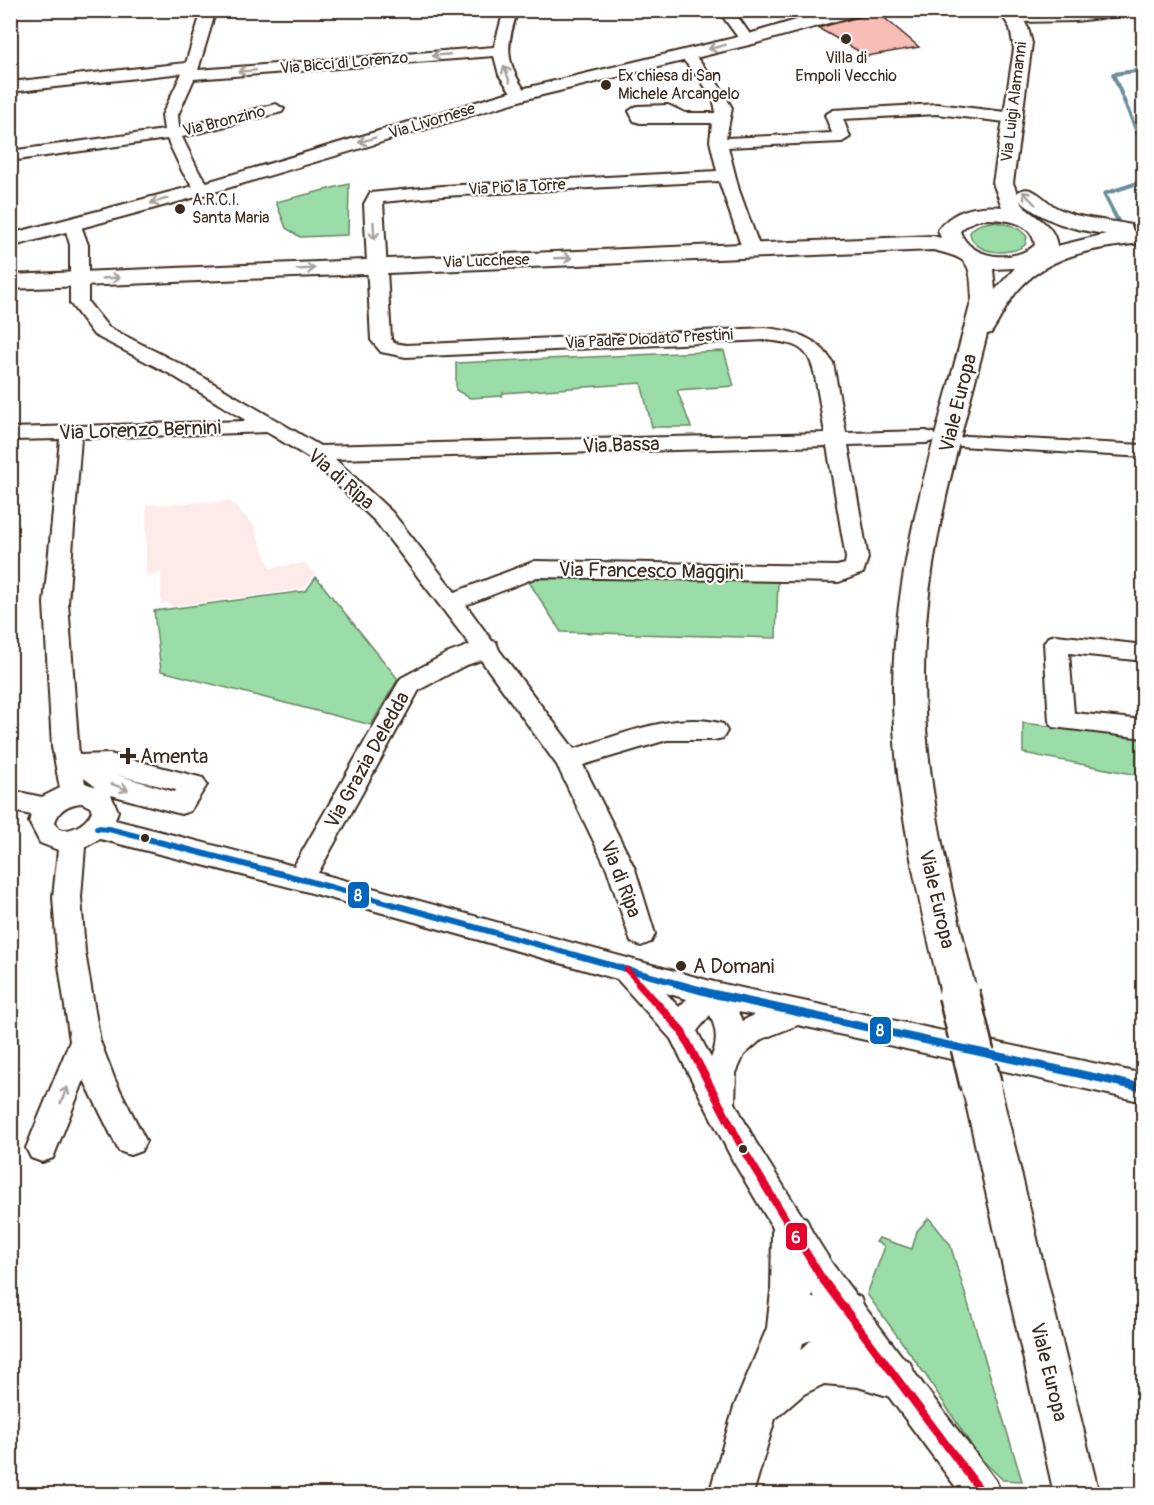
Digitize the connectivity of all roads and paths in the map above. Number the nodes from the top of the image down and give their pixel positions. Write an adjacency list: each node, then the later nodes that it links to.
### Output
1 (209, 10): 11 (street)
2 (511, 10): 9 (street)
3 (725, 10): 8 (street)
4 (855, 10): 6 (main road, Via Livornese)
5 (1133, 10): 7 (street)
6 (822, 14): 8 (main road, Via Livornese)
7 (1014, 15): 17 (main road, Via Luigi Alamanni)
8 (747, 40): 10 (main road, Via Livornese, one-way to 10)
9 (500, 51): 11 (street, Via Bicci di Lorenzo, one-way to 11); 13 (street, one-way to 9)
10 (686, 54): 13 (main road, Via Livornese); 16 (street)
11 (190, 71): 12 (street, Via Bicci di Lorenzo); 18 (street)
12 (10, 87)
13 (520, 95): 24 (main road, Via Livornese, one-way to 24)
14 (276, 108): 18 (street, Via Bronzino)
15 (680, 117): 16 (street)
16 (723, 118): 19 (street)
17 (1014, 118): 19 (street); 21 (main road, Via Luigi Alamanni)
18 (172, 134): 20 (street, Via Bronzino); 24 (street)
19 (719, 143): 22 (street)
20 (10, 156)
21 (1007, 160): 23 (main road, Via Luigi Alamanni); 28 (main road, one-way to 21)
22 (726, 176): 33 (street); 36 (street, Via Pio la Torre, one-way to 36)
23 (1003, 183): 25 (main road, Via Luigi Alamanni); 26 (main road, Via Luigi Alamanni)
24 (204, 189): 27 (main road, Via Livornese, one-way to 27)
25 (969, 215): 26 (main road); 35 (main road)
26 (1030, 223): 29 (main road); 32 (main road)
27 (73, 224): 31 (main road, Via Livornese); 37 (street, Via di Ripa)
28 (1143, 231): 29 (main road)
29 (1099, 233): 32 (main road)
30 (1143, 236): 40 (main road)
31 (10, 241)
32 (1046, 247): 34 (main road)
33 (752, 251): 35 (main road, Via Lucchese); 36 (main road, Via Lucchese, one-way to 33)
34 (1016, 262): 35 (main road); 39 (main road, Viale Europa)
35 (963, 264): 39 (main road, Viale Europa); 40 (main road)
36 (376, 266): 37 (main road, Via Lucchese, one-way to 36); 41 (street, Via Pio la Torre)
37 (78, 280): 38 (main road, Via Lucchese); 42 (street, Via di Ripa)
38 (10, 282)
39 (984, 298): 40 (main road, Viale Europa)
40 (972, 347): 81 (main road, Viale Europa, bridge)
41 (388, 348): 46 (street, Via Padre Diodato Prestini)
42 (269, 426): 43 (street, Via Lorenzo Bernini); 49 (street, Via di Ripa)
43 (71, 432): 44 (street, Via Lorenzo Bernini); 56 (street)
44 (10, 434)
45 (926, 436): 46 (street, Via Bassa)
46 (835, 438): 49 (street, Via Bassa); 50 (street, Via Francesco Maggini)
47 (967, 442): 48 (street)
48 (1143, 451)
49 (316, 453): 50 (street, Via di Ripa)
50 (452, 602): 51 (street, Via di Ripa)
51 (488, 648): 55 (street, Via di Ripa); 61 (street, Via Grazia Deledda)
52 (1143, 653): 53 (street)
53 (1143, 729)
54 (714, 731): 55 (street)
55 (568, 760): 62 (street, Via di Ripa)
56 (74, 794): 58 (street); 59 (street)
57 (10, 800): 58 (street)
58 (47, 808): 60 (street)
59 (97, 828): 60 (street); 61 (street)
60 (72, 840): 67 (street)
61 (301, 879): 63 (street)
62 (641, 934)
63 (627, 970): 64 (street); 66 (street)
64 (714, 994): 65 (street); 66 (street); 68 (street)
65 (799, 1012): 68 (street); 69 (street)
66 (681, 1030): 70 (street)
67 (85, 1041): 71 (street); 72 (street, one-way to 67)
68 (731, 1046): 70 (street)
69 (1143, 1088)
70 (720, 1105): 73 (street)
71 (130, 1141)
72 (42, 1148)
73 (792, 1232): 74 (street); 75 (main road)
74 (846, 1312): 75 (main road); 76 (main road); 77 (street)
75 (788, 1328): 78 (main road)
76 (821, 1362): 77 (main road); 78 (main road)
77 (894, 1376): 80 (street)
78 (756, 1407): 79 (main road)
79 (731, 1494)
80 (983, 1494)
81 (1077, 1494)

